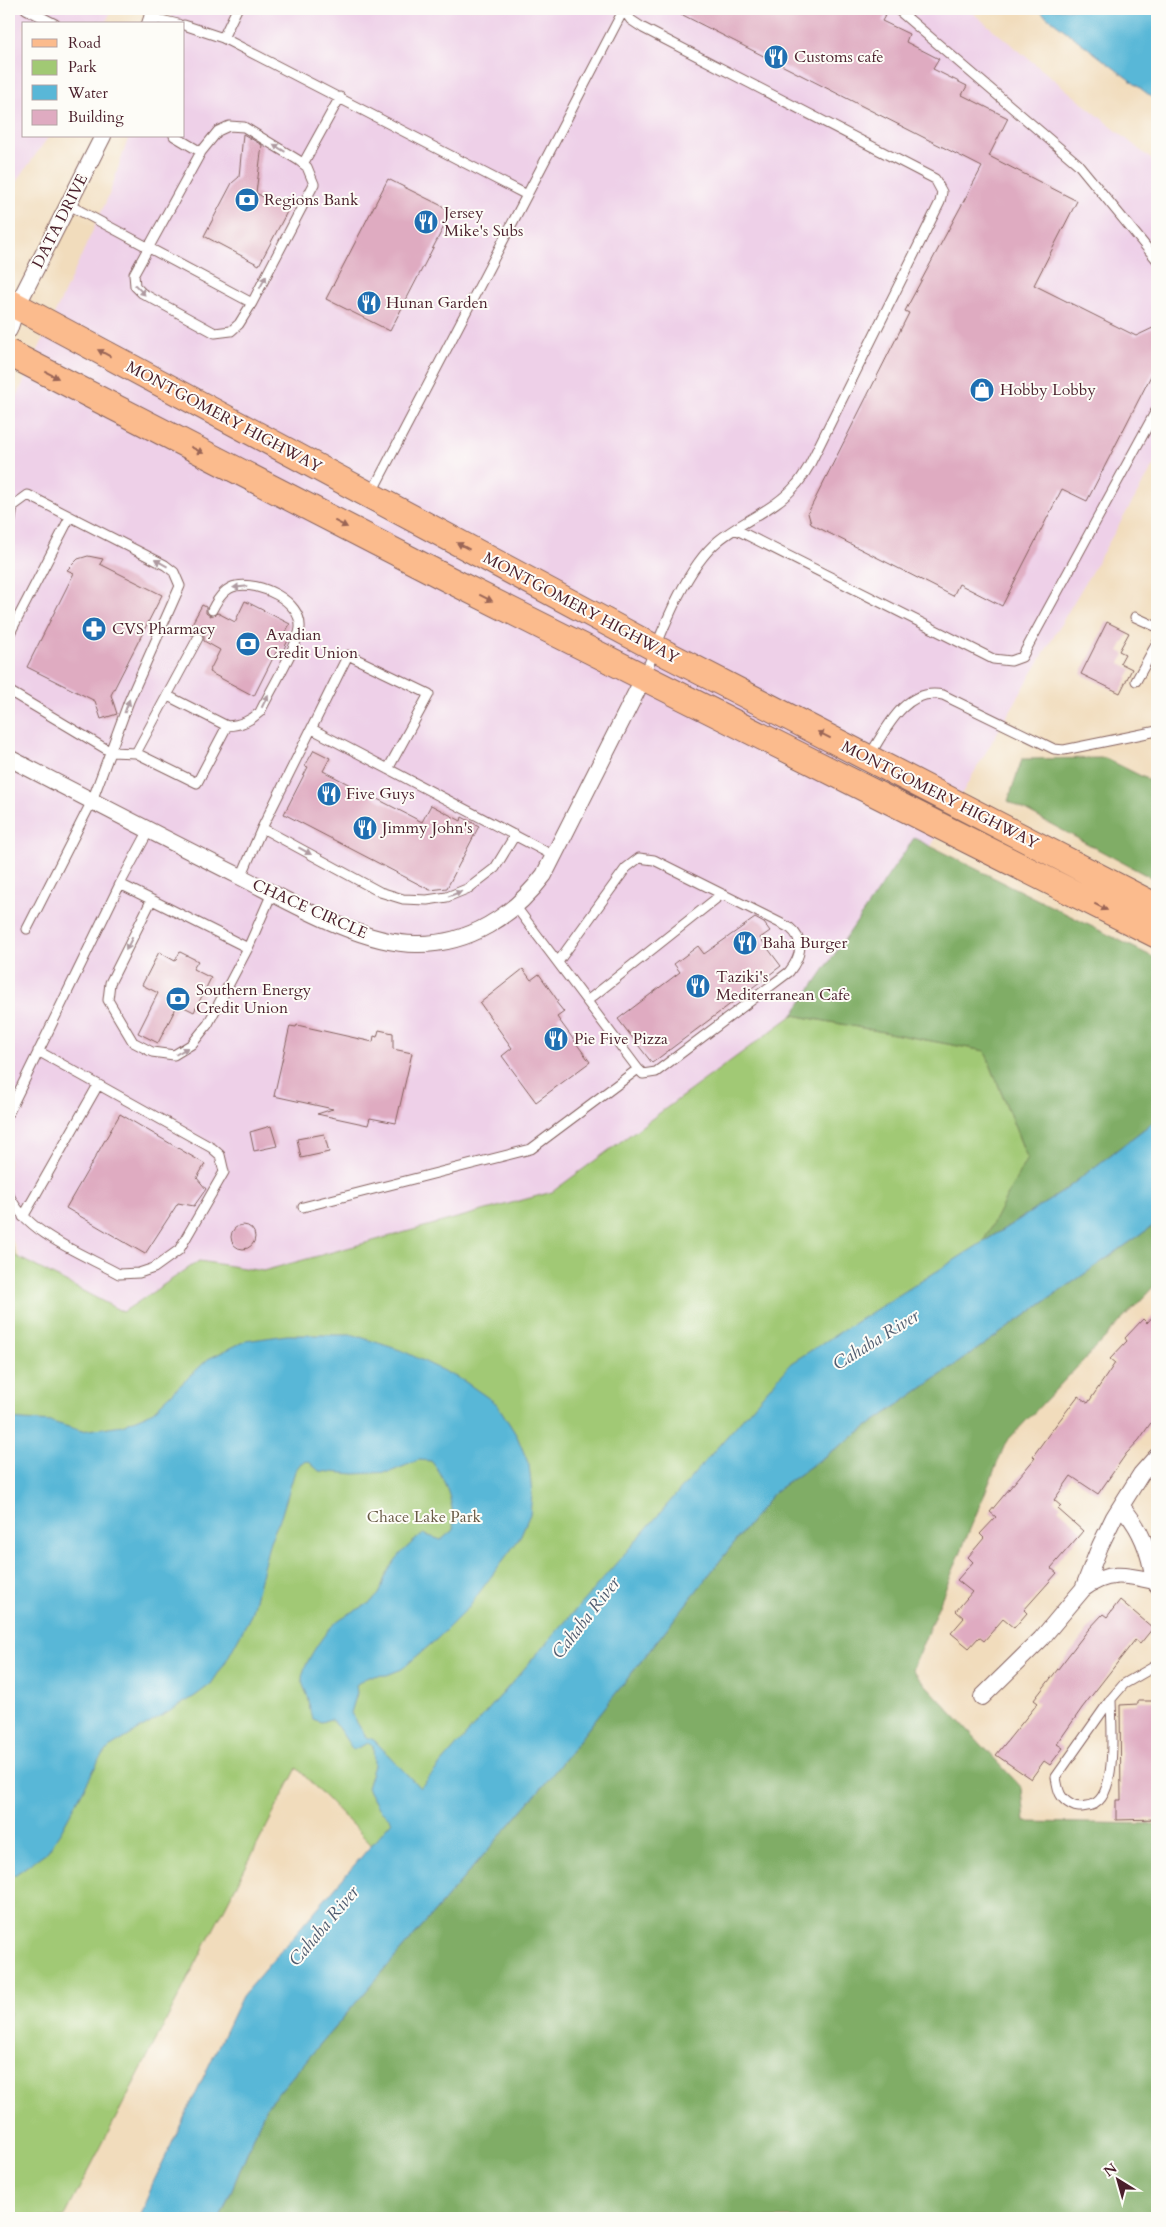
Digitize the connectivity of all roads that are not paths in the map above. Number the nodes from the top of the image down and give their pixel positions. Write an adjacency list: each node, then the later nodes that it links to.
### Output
1 (26, 9): 6 (lane)
2 (237, 9): 9 (lane)
3 (623, 9): 15 (lane); 25 (lane)
4 (897, 9): 18 (lane)
5 (152, 17): 7 (lane)
6 (51, 22)
7 (171, 22)
8 (185, 25): 9 (lane)
9 (223, 38): 10 (lane)
10 (340, 97): 14 (lane); 15 (lane)
11 (102, 138): 16 (street, DATA DRIVE)
12 (178, 138): 13 (lane)
13 (202, 152): 14 (lane, one-way to 13); 17 (lane)
14 (304, 164): 19 (lane, one-way to 14)
15 (527, 195): 23 (lane)
16 (68, 205): 17 (lane); 20 (street, DATA DRIVE)
17 (148, 247): 19 (lane); 19 (lane, one-way to 19)
18 (1157, 260)
19 (252, 303)
20 (12, 313): 23 (main road, MONTGOMERY HIGHWAY, one-way to 20)
21 (9, 353): 34 (main road, MONTGOMERY HIGHWAY, one-way to 34)
22 (1157, 409): 25 (lane)
23 (370, 496): 33 (main road, MONTGOMERY HIGHWAY, one-way to 23)
24 (70, 517): 26 (lane); 30 (lane); 41 (lane, one-way to 24)
25 (735, 529): 33 (lane)
26 (9, 533)
27 (212, 610): 38 (lane, one-way to 27)
28 (1135, 617): 29 (lane)
29 (1157, 627)
30 (9, 635)
31 (198, 638): 37 (lane)
32 (1157, 643): 35 (lane)
33 (655, 648): 34 (lane); 44 (main road, MONTGOMERY HIGHWAY, one-way to 33)
34 (644, 677): 50 (street, CHACE CIRCLE); 51 (main road, MONTGOMERY HIGHWAY)
35 (1136, 682)
36 (9, 690): 41 (lane)
37 (168, 696): 38 (lane); 42 (lane)
38 (227, 726): 42 (lane)
39 (312, 729): 45 (lane); 45 (lane); 47 (lane)
40 (1157, 731): 44 (lane)
41 (111, 752): 42 (lane); 46 (lane)
42 (136, 753)
43 (9, 758): 46 (street, CHACE CIRCLE)
44 (868, 758): 51 (main road, MONTGOMERY HIGHWAY)
45 (388, 769): 49 (lane)
46 (92, 801): 48 (street, CHACE CIRCLE); 59 (lane)
47 (262, 828): 49 (lane, one-way to 49); 52 (lane)
48 (149, 830): 52 (street, CHACE CIRCLE); 53 (lane)
49 (515, 835): 50 (lane)
50 (554, 856): 57 (street, CHACE CIRCLE)
51 (1063, 873): 58 (main road, MONTGOMERY HIGHWAY); 60 (main road, MONTGOMERY HIGHWAY, one-way to 60)
52 (241, 878): 54 (street, CHACE CIRCLE)
53 (120, 884): 56 (lane); 64 (lane)
54 (272, 893): 57 (street, CHACE CIRCLE); 61 (lane)
55 (722, 894): 62 (lane); 63 (lane); 65 (lane)
56 (152, 901): 61 (lane); 61 (lane, one-way to 61)
57 (516, 907): 62 (lane)
58 (1157, 907)
59 (27, 929)
60 (1157, 936)
61 (248, 948)
62 (558, 962): 63 (lane)
63 (587, 1001): 65 (lane)
64 (38, 1052): 66 (lane); 67 (lane)
65 (638, 1069): 69 (lane)
66 (98, 1085): 70 (lane); 70 (lane)
67 (9, 1112)
68 (9, 1195): 70 (lane)
69 (303, 1208)
70 (23, 1217)
71 (1157, 1456): 72 (street)
72 (1121, 1506): 73 (street); 74 (street)
73 (1156, 1583): 74 (street)
74 (1083, 1589): 76 (street)
75 (1157, 1666): 77 (lane)
76 (982, 1697)
77 (1111, 1698): 77 (lane)

